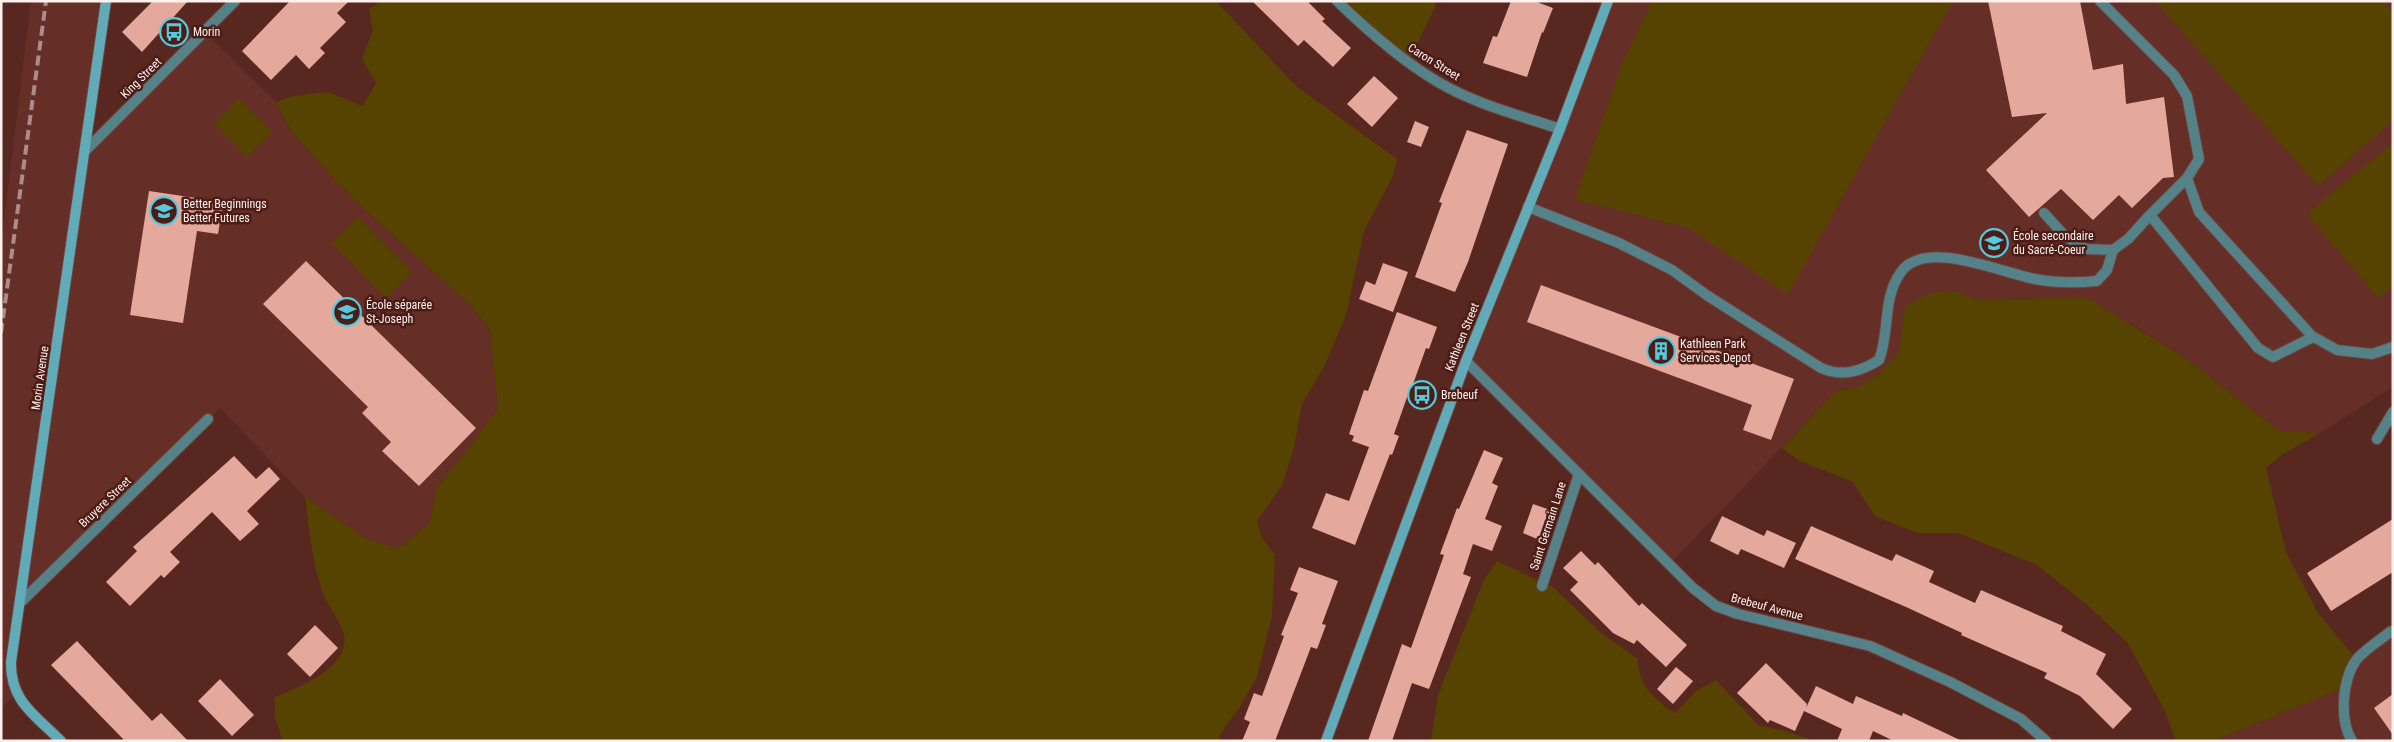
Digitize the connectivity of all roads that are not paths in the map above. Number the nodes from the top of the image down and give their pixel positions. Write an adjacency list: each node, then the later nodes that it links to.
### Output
1 (106, 1): 7 (street, Morin Avenue)
2 (235, 1): 7 (street, King Street)
3 (1337, 1): 6 (street, Caron Street)
4 (1608, 1): 6 (street, Kathleen Street)
5 (2100, 1): 8 (street)
6 (1560, 129): 9 (street, Kathleen Street)
7 (85, 150): 21 (street, Morin Avenue)
8 (2187, 178): 11 (street); 13 (street)
9 (1528, 207): 12 (street); 15 (street, Kathleen Street)
10 (2044, 213): 12 (street)
11 (2150, 215): 12 (street); 13 (street)
12 (2113, 250)
13 (2314, 337): 14 (street)
14 (2393, 347)
15 (1466, 361): 19 (street, Brebeuf Avenue); 24 (street, Kathleen Street)
16 (2393, 412): 18 (street)
17 (208, 419): 21 (street, Bruyere Street)
18 (2377, 439)
19 (1579, 474): 20 (street, Saint Germain Lane); 25 (street, Brebeuf Avenue)
20 (1542, 586)
21 (20, 603): 23 (street, Morin Avenue)
22 (2392, 632): 26 (street)
23 (61, 741)
24 (1326, 741)
25 (2046, 741)
26 (2352, 741)

